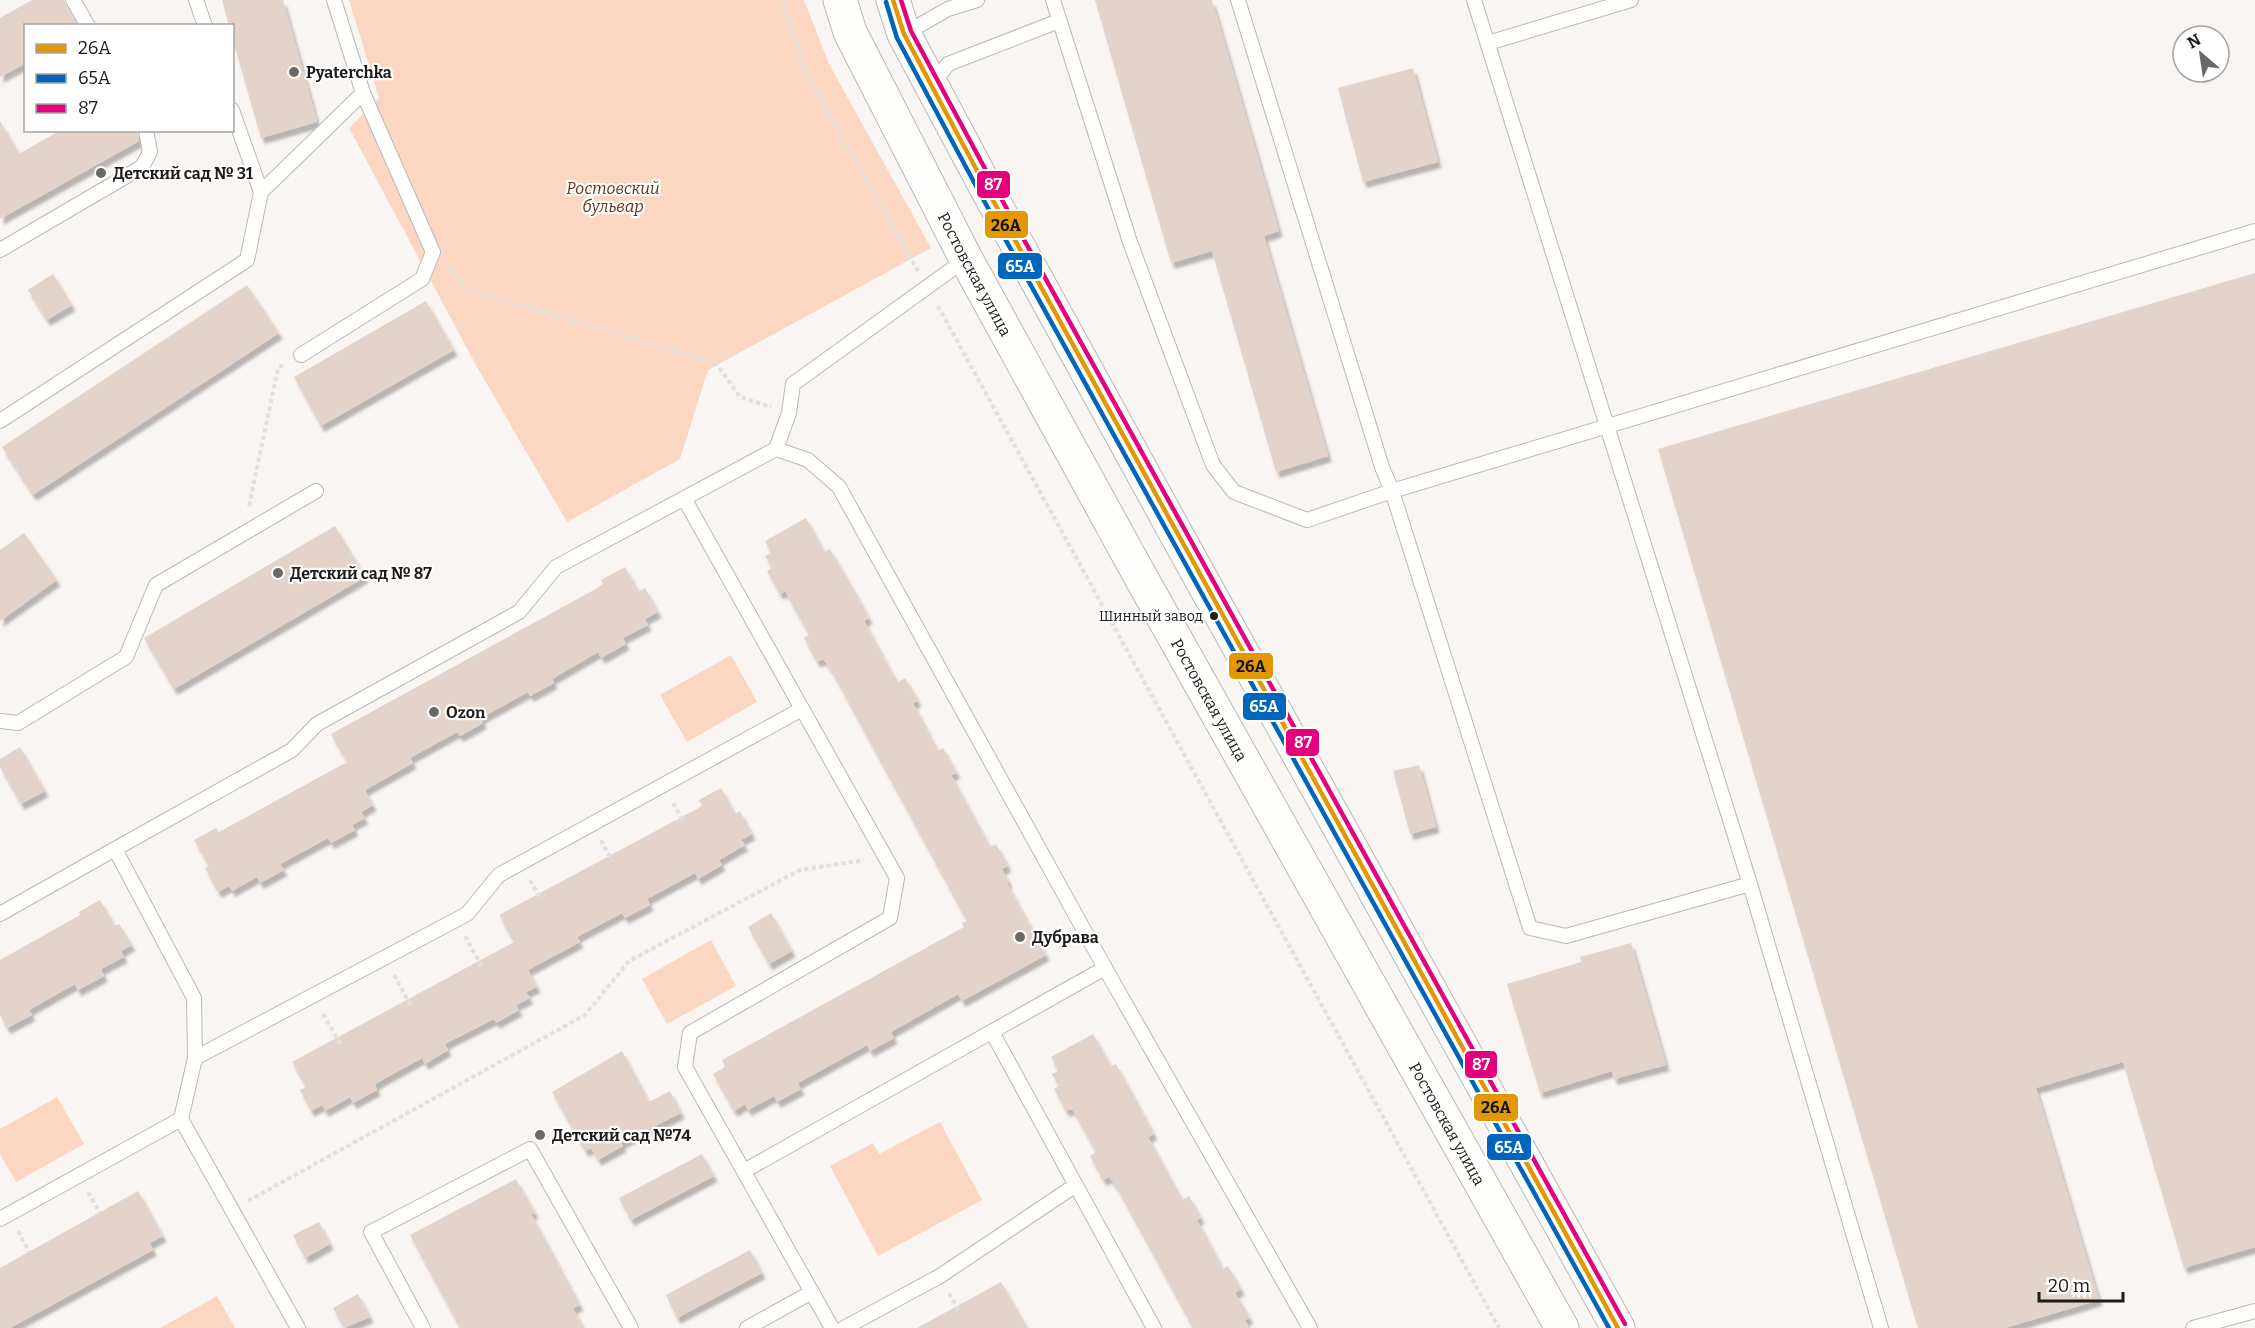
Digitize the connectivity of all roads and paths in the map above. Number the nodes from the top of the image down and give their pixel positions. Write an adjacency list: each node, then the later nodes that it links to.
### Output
1 (73, 0): 13 (lane)
2 (196, 0): 14 (lane)
3 (334, 0): 19 (lane)
4 (783, 0): 27 (path)
5 (840, 0): 17 (street, Ростовская улица)
6 (893, 0): 15 (street)
7 (977, 0): 15 (lane)
8 (1053, 0): 12 (lane)
9 (1238, 0): 34 (lane)
10 (1474, 0): 16 (lane)
11 (1631, 0): 16 (lane)
12 (1059, 21): 18 (lane); 34 (lane)
13 (87, 24)
14 (204, 24)
15 (904, 34): 17 (street); 18 (street)
16 (1488, 43): 31 (lane)
17 (862, 55): 26 (street, Ростовская улица)
18 (932, 85): 59 (street)
19 (363, 93): 22 (lane); 25 (lane)
20 (234, 116): 22 (lane)
21 (147, 132): 24 (lane)
22 (261, 192): 30 (lane)
23 (2255, 231): 31 (lane)
24 (0, 250)
25 (434, 252): 28 (lane); 29 (path)
26 (966, 259): 27 (lane); 69 (street, Ростовская улица)
27 (927, 287): 29 (lane); 68 (path)
28 (300, 355): 36 (path)
29 (789, 412): 32 (lane)
30 (0, 421)
31 (1609, 427): 34 (lane); 41 (lane)
32 (776, 450): 35 (lane); 46 (lane)
33 (315, 490): 36 (lane)
34 (1392, 491): 41 (lane)
35 (685, 500): 37 (lane); 39 (lane)
36 (244, 533): 38 (lane)
37 (802, 709): 40 (lane); 43 (lane)
38 (0, 721)
39 (115, 849): 42 (lane); 51 (lane)
40 (884, 855): 53 (lane); 55 (path)
41 (1750, 884): 70 (lane)
42 (0, 914)
43 (456, 920): 44 (lane); 45 (path)
44 (384, 958): 47 (lane); 48 (path)
45 (482, 968)
46 (1106, 968): 49 (lane); 67 (lane)
47 (312, 995): 50 (path); 51 (lane)
48 (411, 1006)
49 (992, 1032): 53 (lane); 54 (lane)
50 (341, 1045)
51 (195, 1058): 52 (lane)
52 (182, 1119): 55 (lane); 56 (lane)
53 (744, 1171): 57 (lane)
54 (1076, 1185): 65 (lane); 66 (lane)
55 (232, 1210): 60 (lane)
56 (0, 1219)
57 (812, 1292): 63 (lane); 64 (lane)
58 (2255, 1311): 71 (lane)
59 (1609, 1325)
60 (298, 1328)
61 (423, 1328): 62 (lane)
62 (631, 1328)
63 (747, 1328)
64 (832, 1328)
65 (844, 1328)
66 (1154, 1328)
67 (1310, 1328)
68 (1499, 1328)
69 (1562, 1328)
70 (1881, 1328)
71 (2193, 1328)

